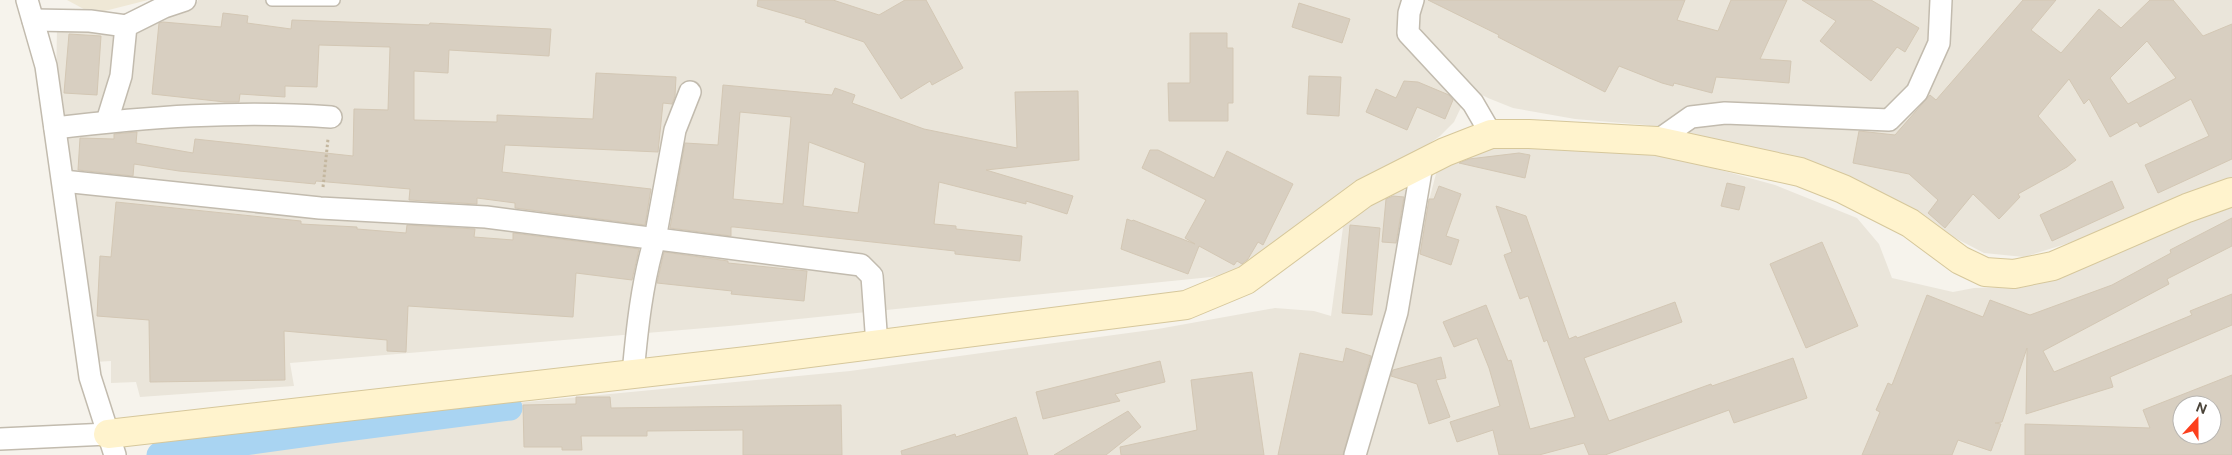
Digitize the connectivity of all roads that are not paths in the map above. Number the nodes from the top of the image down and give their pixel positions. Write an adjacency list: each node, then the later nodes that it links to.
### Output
1 (185, 0): 7 (street)
2 (272, 0): 3 (lane)
3 (334, 0)
4 (1413, 0): 12 (street)
5 (1940, 0): 13 (street)
6 (30, 10): 7 (street); 11 (street)
7 (126, 26): 10 (street)
8 (690, 92): 17 (street)
9 (331, 117): 10 (street)
10 (107, 121): 11 (street)
11 (55, 128): 15 (street)
12 (1491, 134): 13 (street); 14 (street)
13 (1656, 141): 16 (street)
14 (1422, 166): 18 (street); 22 (street)
15 (63, 181): 17 (street); 21 (street)
16 (2232, 192)
17 (656, 239): 18 (street); 19 (street)
18 (877, 344): 19 (street)
19 (633, 374): 21 (street)
20 (0, 439): 21 (street)
21 (112, 444)
22 (1355, 455)

